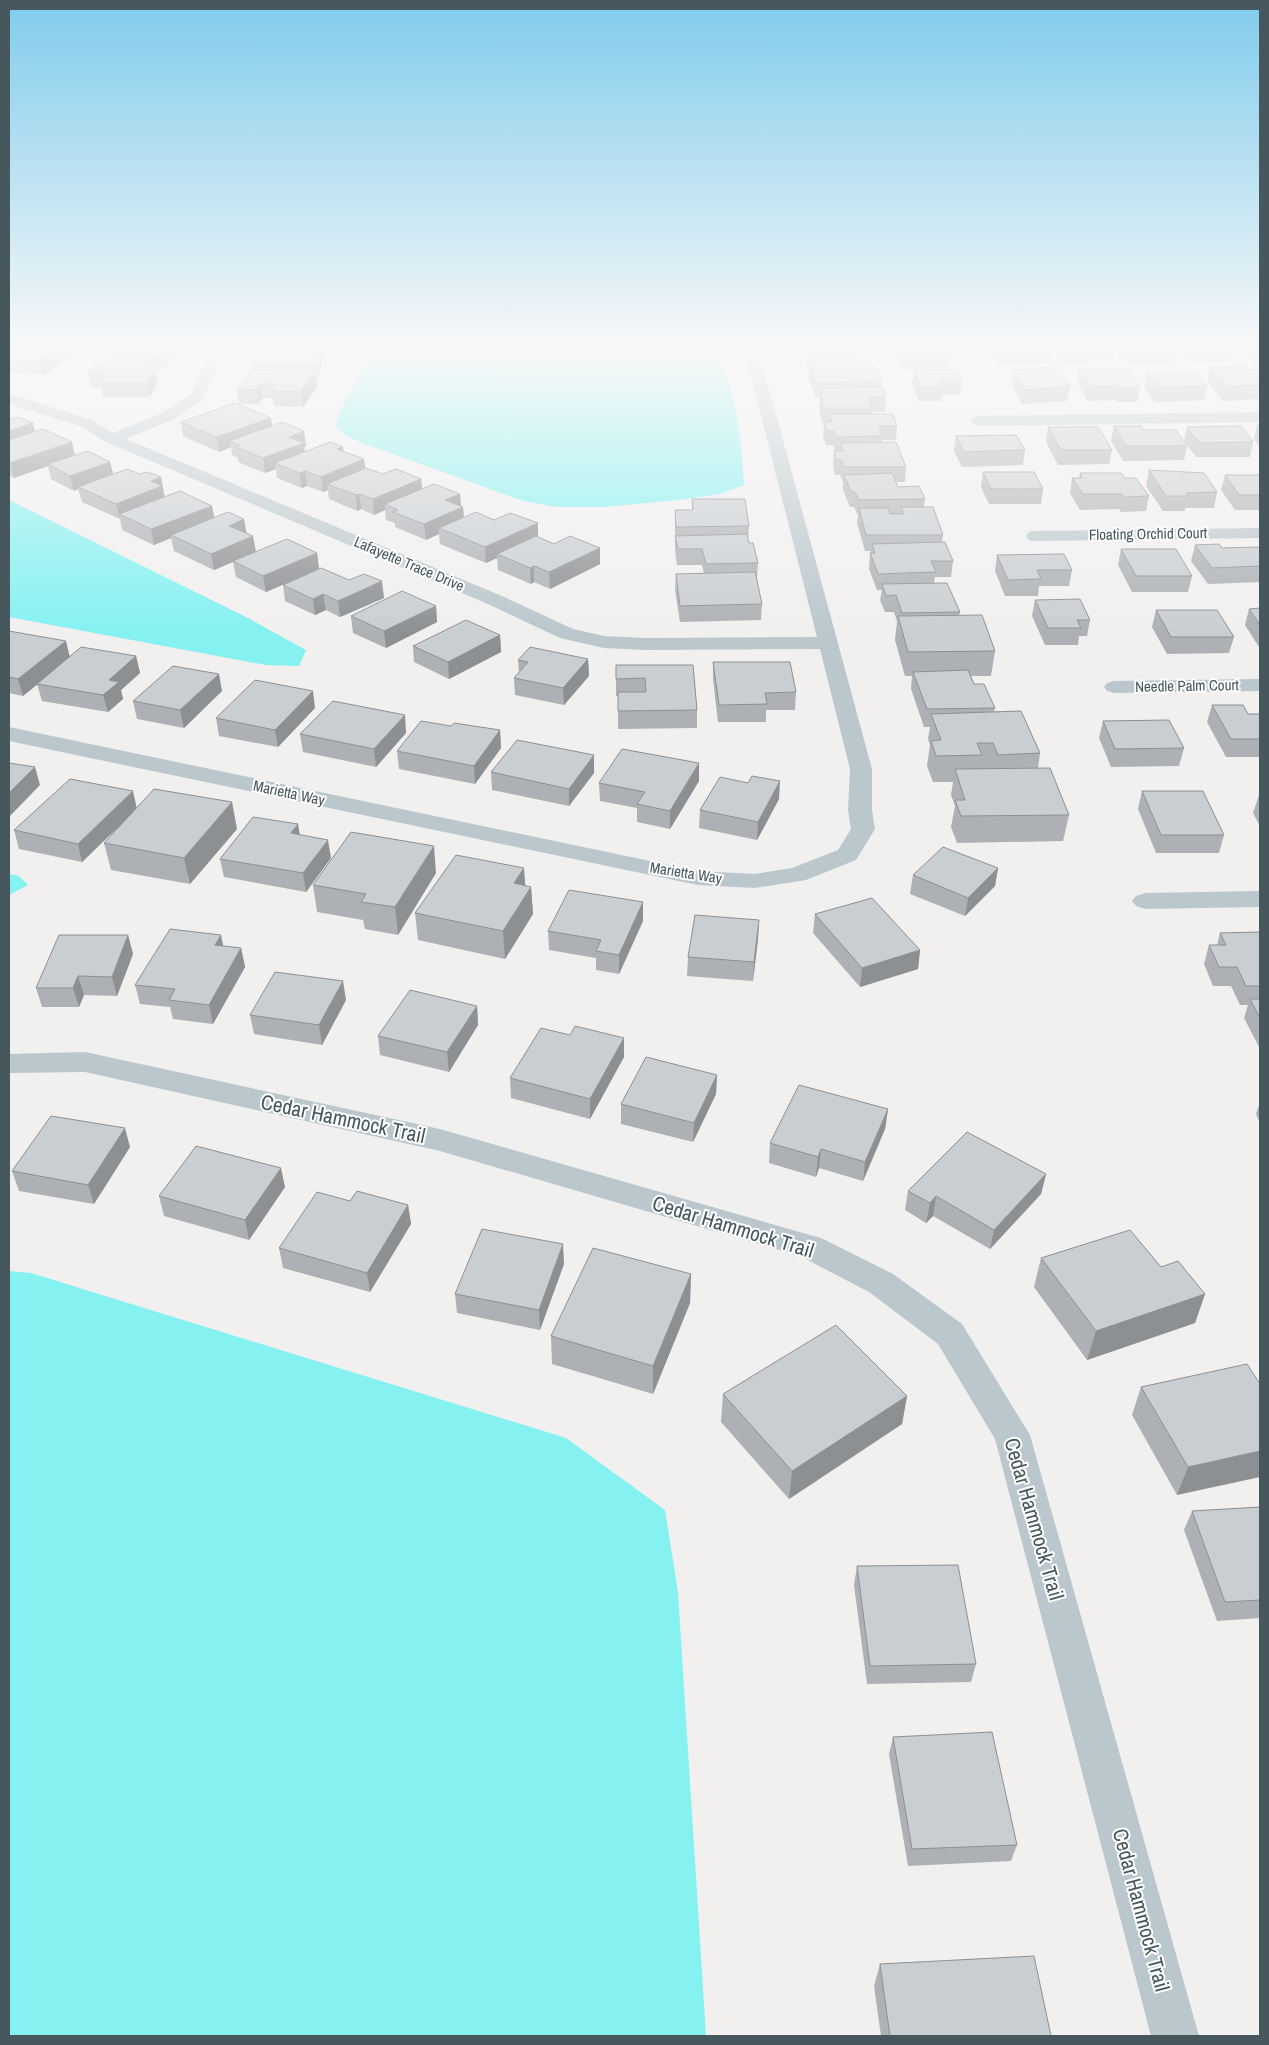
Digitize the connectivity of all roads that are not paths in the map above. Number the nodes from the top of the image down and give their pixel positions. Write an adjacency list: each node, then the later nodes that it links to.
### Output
1 (123, 443): 5 (street, Lafayette Trace Drive)
2 (776, 443): 5 (street, Marietta Way)
3 (1260, 533): 4 (street, Floating Orchid Court)
4 (1035, 536)
5 (827, 643): 8 (street, Marietta Way)
6 (1260, 685): 7 (street, Needle Palm Court)
7 (1114, 687)
8 (9, 734)
9 (1260, 899): 10 (street)
10 (1145, 901)
11 (9, 1064): 12 (street, Cedar Hammock Trail)
12 (1175, 2036)

